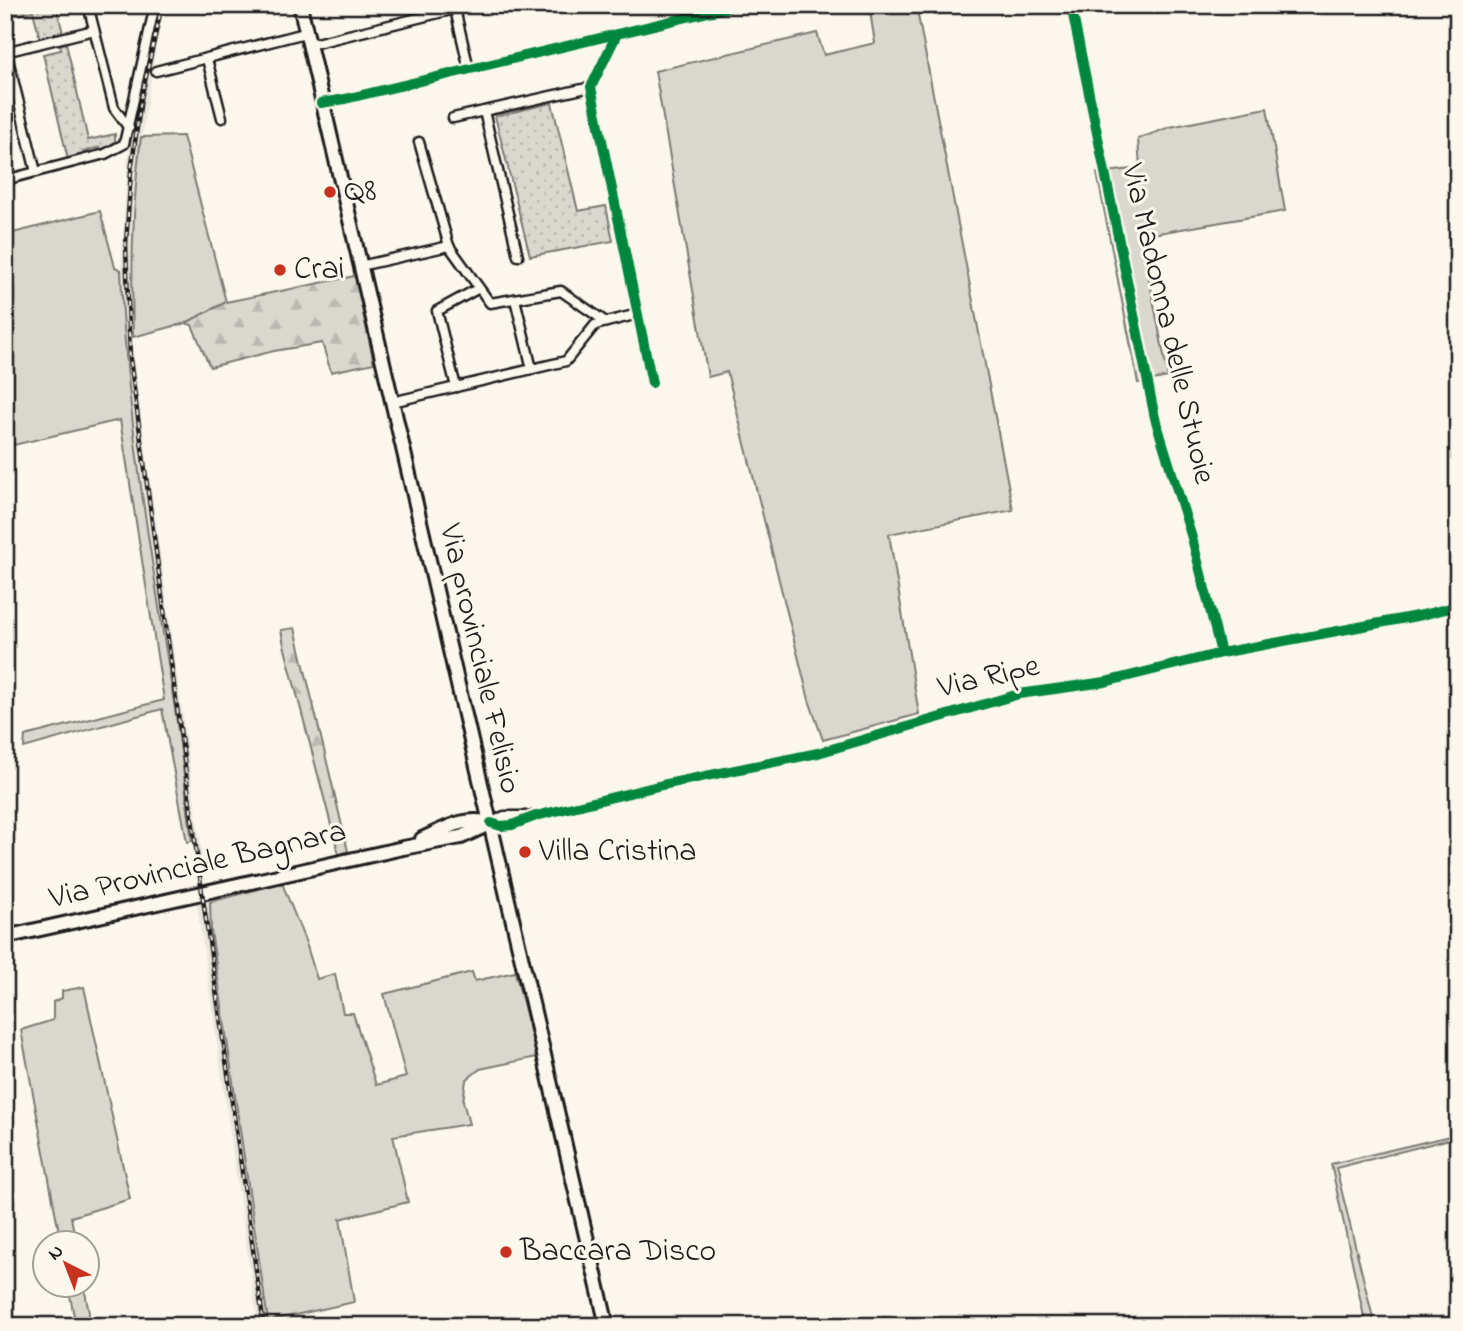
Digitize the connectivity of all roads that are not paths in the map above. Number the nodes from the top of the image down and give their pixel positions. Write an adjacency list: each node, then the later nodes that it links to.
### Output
1 (88, 5): 7 (street)
2 (155, 5): 19 (street)
3 (300, 5): 9 (main road, Via provinciale Felisio)
4 (738, 5): 8 (street)
5 (1071, 5): 35 (street, Via Madonna delle Stuoie)
6 (454, 7): 9 (street); 12 (street)
7 (94, 30): 10 (street); 19 (street)
8 (617, 34): 12 (street); 14 (street)
9 (307, 39): 11 (street); 15 (main road, Via provinciale Felisio)
10 (6, 52): 21 (street)
11 (207, 59): 13 (street); 17 (street)
12 (469, 69): 15 (street)
13 (156, 71)
14 (591, 87): 16 (street); 28 (street)
15 (321, 103): 25 (main road, Via provinciale Felisio)
16 (484, 111): 18 (street); 24 (street)
17 (222, 118)
18 (453, 118)
19 (129, 128): 21 (street)
20 (419, 142): 23 (street)
21 (36, 172): 22 (street)
22 (5, 180)
23 (449, 246): 25 (street); 26 (street)
24 (518, 256)
25 (360, 266): 33 (main road, Via provinciale Felisio)
26 (479, 288): 27 (street); 32 (street)
27 (515, 299): 29 (street); 30 (street)
28 (638, 314): 29 (street); 31 (street)
29 (606, 322): 30 (street)
30 (532, 369): 32 (street)
31 (652, 383)
32 (456, 387): 33 (street)
33 (392, 402): 36 (main road, Via provinciale Felisio)
34 (1458, 606): 35 (street, Via Ripe)
35 (1221, 653): 38 (street, Via Ripe)
36 (478, 767): 37 (main road); 38 (main road, Via provinciale Felisio)
37 (465, 820): 38 (main road); 41 (main road, Via Provinciale Bagnara)
38 (491, 823): 39 (main road, Via Provinciale Bagnara); 40 (main road, Via provinciale Felisio)
39 (461, 837): 40 (main road, Via Provinciale Bagnara); 41 (main road, Via Provinciale Bagnara)
40 (495, 844): 43 (main road, Via provinciale Felisio)
41 (402, 848): 42 (main road, Via Provinciale Bagnara)
42 (5, 937)
43 (607, 1326)

